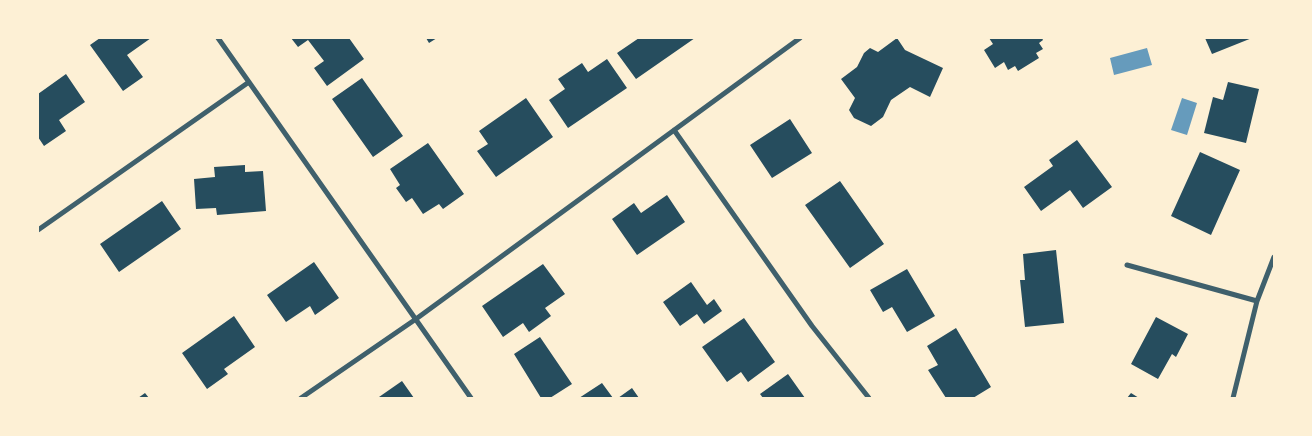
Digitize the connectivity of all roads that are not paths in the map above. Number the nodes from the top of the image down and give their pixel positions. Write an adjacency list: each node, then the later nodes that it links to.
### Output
1 (218, 38): 3 (street)
2 (800, 38): 4 (street)
3 (249, 82): 5 (street); 9 (street)
4 (674, 130): 9 (street); 12 (street)
5 (38, 230)
6 (1274, 257): 8 (street)
7 (1127, 265): 8 (street)
8 (1258, 301): 13 (street)
9 (416, 318): 10 (street); 11 (street)
10 (301, 398)
11 (471, 398)
12 (869, 398)
13 (1233, 398)

